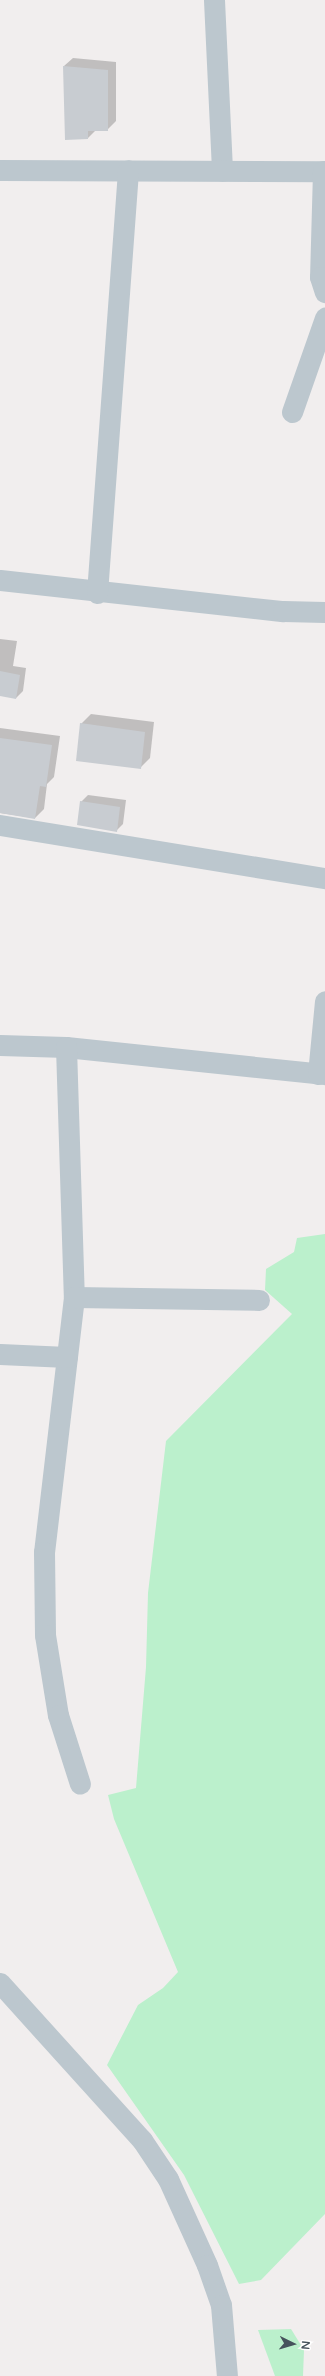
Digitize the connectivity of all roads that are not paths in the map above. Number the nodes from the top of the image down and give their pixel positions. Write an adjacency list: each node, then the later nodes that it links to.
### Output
1 (214, 0): 4 (street)
2 (0, 170): 3 (street)
3 (128, 170): 4 (street); 10 (street)
4 (222, 171): 5 (street)
5 (324, 171): 6 (street)
6 (325, 292)
7 (325, 318): 8 (street)
8 (292, 412)
9 (0, 580): 10 (street)
10 (97, 593): 11 (street)
11 (325, 612)
12 (0, 825): 13 (street)
13 (325, 878)
14 (325, 1001): 17 (street)
15 (0, 1044): 16 (street)
16 (66, 1047): 17 (street); 18 (street)
17 (322, 1074)
18 (74, 1297): 19 (street); 21 (street)
19 (259, 1300)
20 (0, 1354): 21 (street)
21 (67, 1357): 22 (street)
22 (80, 1784)
23 (0, 1983): 24 (street)
24 (227, 2376)

